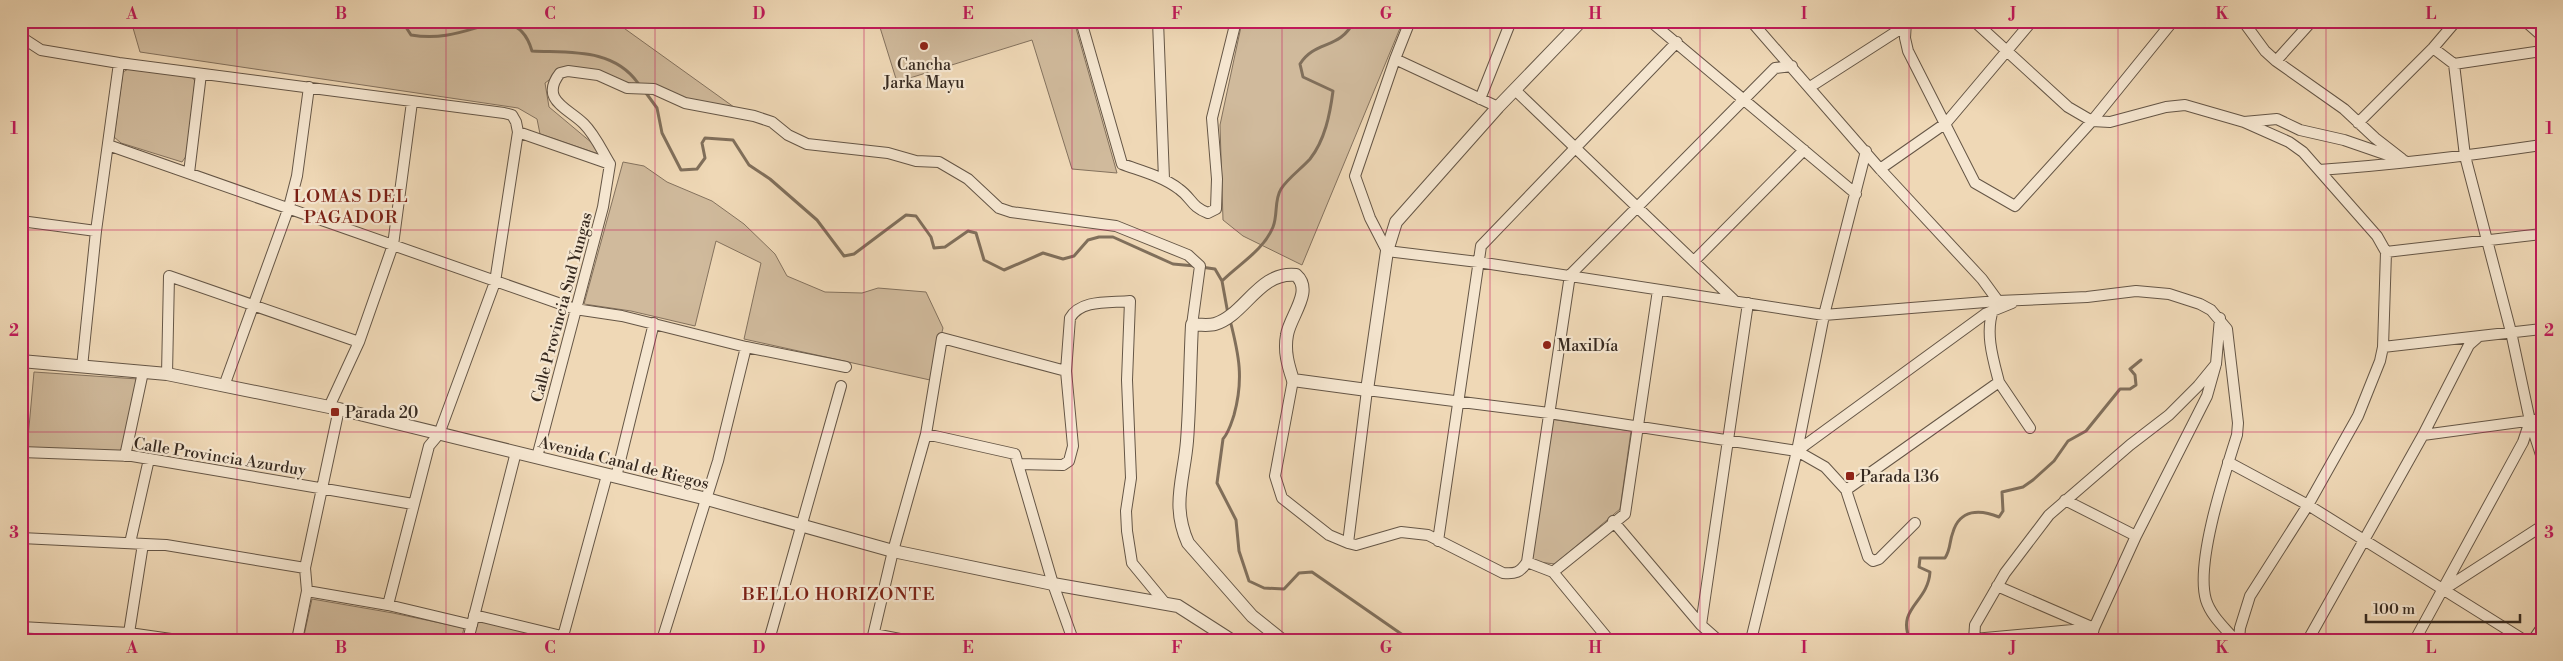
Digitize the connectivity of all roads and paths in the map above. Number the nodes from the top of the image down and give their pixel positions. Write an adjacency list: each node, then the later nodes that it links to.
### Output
1 (1081, 21): 54 (street)
2 (1158, 21): 54 (street)
3 (1236, 21): 54 (street)
4 (1410, 21): 23 (street)
5 (1511, 21): 32 (street)
6 (1581, 21): 31 (street)
7 (1650, 21): 19 (street)
8 (1751, 21): 27 (street)
9 (1974, 21): 21 (street)
10 (2032, 21): 21 (street)
11 (2173, 21): 37 (street)
12 (2243, 21): 24 (street)
13 (2312, 21): 24 (street)
14 (2456, 21): 20 (street)
15 (2525, 21): 17 (street)
16 (1906, 23): 30 (street); 40 (street)
17 (2542, 36)
18 (21, 37): 25 (street)
19 (1677, 42): 33 (street); 45 (street)
20 (2432, 48): 26 (street); 39 (street)
21 (2008, 51): 37 (street); 40 (street)
22 (2542, 51): 26 (street)
23 (1394, 59): 32 (street); 63 (street)
24 (2276, 61): 39 (street)
25 (119, 63): 28 (street); 43 (street)
26 (2454, 64): 48 (street)
27 (1792, 66): 30 (street); 33 (street)
28 (201, 74): 29 (street); 53 (street)
29 (309, 87): 34 (street); 57 (street)
30 (1810, 87): 47 (street)
31 (1515, 90): 35 (street); 45 (street)
32 (1480, 99): 35 (street)
33 (1743, 99): 46 (street); 56 (street)
34 (412, 102): 42 (street); 62 (street)
35 (1498, 107): 63 (street)
36 (2271, 119): 38 (street); 41 (street); 49 (street)
37 (2092, 122): 38 (street); 40 (street)
38 (2244, 122): 41 (street)
39 (2358, 122): 49 (street)
40 (1946, 124): 51 (street)
41 (2267, 131): 52 (street)
42 (518, 132): 50 (street); 68 (street)
43 (108, 145): 53 (street); 59 (street)
44 (2542, 145): 48 (street)
45 (1574, 147): 56 (street); 66 (street)
46 (1804, 150): 55 (street); 65 (street)
47 (1866, 151): 51 (street); 55 (street)
48 (2465, 156): 49 (street); 61 (street)
49 (2405, 161): 52 (street)
50 (610, 164): 74 (street, Calle Provincia Sud Yungas); 78 (street)
51 (1880, 169): 73 (street)
52 (2319, 170): 64 (street)
53 (189, 173): 57 (street)
54 (1164, 179)
55 (1856, 194): 75 (street)
56 (1636, 206): 65 (street); 67 (street)
57 (289, 207): 62 (street); 72 (street)
58 (21, 221): 59 (street)
59 (96, 231): 87 (street)
60 (2542, 234): 61 (street)
61 (2487, 241): 64 (street); 80 (street)
62 (393, 245): 68 (street); 82 (street)
63 (1387, 251): 66 (street); 96 (street)
64 (2386, 252): 84 (street)
65 (1694, 261): 70 (street)
66 (1478, 262): 67 (street); 97 (street)
67 (1570, 275): 69 (street); 99 (street)
68 (495, 282): 74 (street); 104 (street)
69 (1658, 290): 70 (street); 102 (street)
70 (1735, 301): 71 (street)
71 (1748, 303): 75 (street); 107 (street)
72 (254, 304): 82 (street); 91 (street); 94 (street)
73 (1996, 305): 75 (street); 76 (street); 93 (street); 108 (street)
74 (575, 309): 77 (street); 112 (street, Calle Provincia Sud Yungas)
75 (1824, 315): 108 (street)
76 (2220, 318): 86 (street); 115 (street)
77 (654, 322): 83 (street); 117 (street)
78 (1192, 325): 92 (street); 165 (street)
79 (2542, 329): 80 (street)
80 (2511, 332): 81 (street); 101 (street)
81 (2477, 338): 84 (street); 106 (street)
82 (359, 342): 98 (street)
83 (746, 347): 88 (street); 120 (street)
84 (2383, 347): 123 (street)
85 (21, 361): 87 (street, Avenida Canal de Riegos)
86 (2216, 364): 121 (street); 128 (street)
87 (82, 367): 90 (street, Avenida Canal de Riegos)
88 (846, 367)
89 (1066, 371): 105 (street); 116 (street); 143 (street)
90 (142, 372): 91 (street, Avenida Canal de Riegos); 111 (street)
91 (167, 374): 94 (street, Avenida Canal de Riegos)
92 (1293, 380): 96 (street); 133 (street)
93 (1999, 382): 103 (street); 119 (street)
94 (224, 386): 98 (street, Avenida Canal de Riegos)
95 (841, 386): 127 (street)
96 (1367, 390): 97 (street); 133 (street)
97 (1458, 402): 99 (street); 131 (street)
98 (334, 408): 104 (street, Avenida Canal de Riegos); 118 (street)
99 (1549, 413): 102 (street); 136 (street)
100 (2542, 419): 101 (street)
101 (2530, 421): 106 (street); 113 (street); 141 (street)
102 (1638, 426): 107 (street); 124 (street)
103 (2030, 428)
104 (438, 434): 110 (street, Avenida Canal de Riegos); 122 (street)
105 (926, 434): 116 (street); 135 (street)
106 (2423, 435): 130 (street)
107 (1727, 442): 108 (street); 146 (street)
108 (1797, 451): 119 (street); 168 (street)
109 (21, 452): 111 (street, Calle Provincia Azurduy)
110 (516, 452): 112 (street, Avenida Canal de Riegos); 145 (street)
111 (125, 456): 114 (street, Calle Provincia Azurduy)
112 (537, 457): 117 (street, Avenida Canal de Riegos)
113 (2542, 458)
114 (149, 459): 118 (street, Calle Provincia Azurduy); 132 (street)
115 (2228, 462): 123 (street); 170 (street)
116 (1018, 464): 139 (street)
117 (611, 476): 120 (street, Avenida Canal de Riegos); 153 (street)
118 (323, 488): 122 (street, Calle Provincia Azurduy); 137 (street)
119 (1846, 490): 125 (street)
120 (707, 499): 127 (street, Avenida Canal de Riegos); 161 (street)
121 (2065, 500): 128 (street); 140 (street)
122 (413, 504): 144 (street)
123 (2308, 505): 130 (street); 171 (street)
124 (1614, 521): 138 (street); 146 (street)
125 (1915, 523)
126 (2542, 526): 141 (street)
127 (801, 527): 135 (street, Avenida Canal de Riegos); 162 (street)
128 (2136, 536): 150 (street)
129 (21, 538): 132 (street)
130 (2363, 540): 141 (street); 172 (street)
131 (1438, 541): 133 (street); 136 (street)
132 (130, 543): 134 (street)
133 (1348, 543)
134 (143, 544): 137 (street); 151 (street)
135 (893, 551): 139 (street, Avenida Canal de Riegos); 152 (street)
136 (1527, 562): 138 (street)
137 (306, 568): 142 (street)
138 (1553, 572): 166 (street)
139 (1053, 584): 143 (street, Avenida Canal de Riegos); 164 (street)
140 (1997, 586): 150 (street); 155 (street)
141 (2444, 590): 173 (street); 174 (street)
142 (307, 591): 144 (street); 158 (street)
143 (1165, 603): 154 (street, Avenida Canal de Riegos)
144 (388, 605): 145 (street)
145 (473, 620): 153 (street); 159 (street)
146 (1701, 624): 167 (street)
147 (2542, 626): 175 (street)
148 (21, 627): 149 (street)
149 (33, 628): 151 (street); 156 (street)
150 (2094, 628): 155 (street); 169 (street)
151 (129, 633): 157 (street)
152 (873, 637): 163 (street)
153 (562, 638): 160 (street)
154 (1222, 638)
155 (1974, 639)
156 (31, 640)
157 (178, 640)
158 (297, 640)
159 (468, 640)
160 (578, 640)
161 (662, 640)
162 (769, 640)
163 (905, 640)
164 (1073, 640)
165 (1282, 640)
166 (1609, 640)
167 (1718, 640)
168 (1751, 640)
169 (2091, 640)
170 (2235, 640)
171 (2239, 640)
172 (2308, 640)
173 (2416, 640)
174 (2524, 640)
175 (2533, 640)

